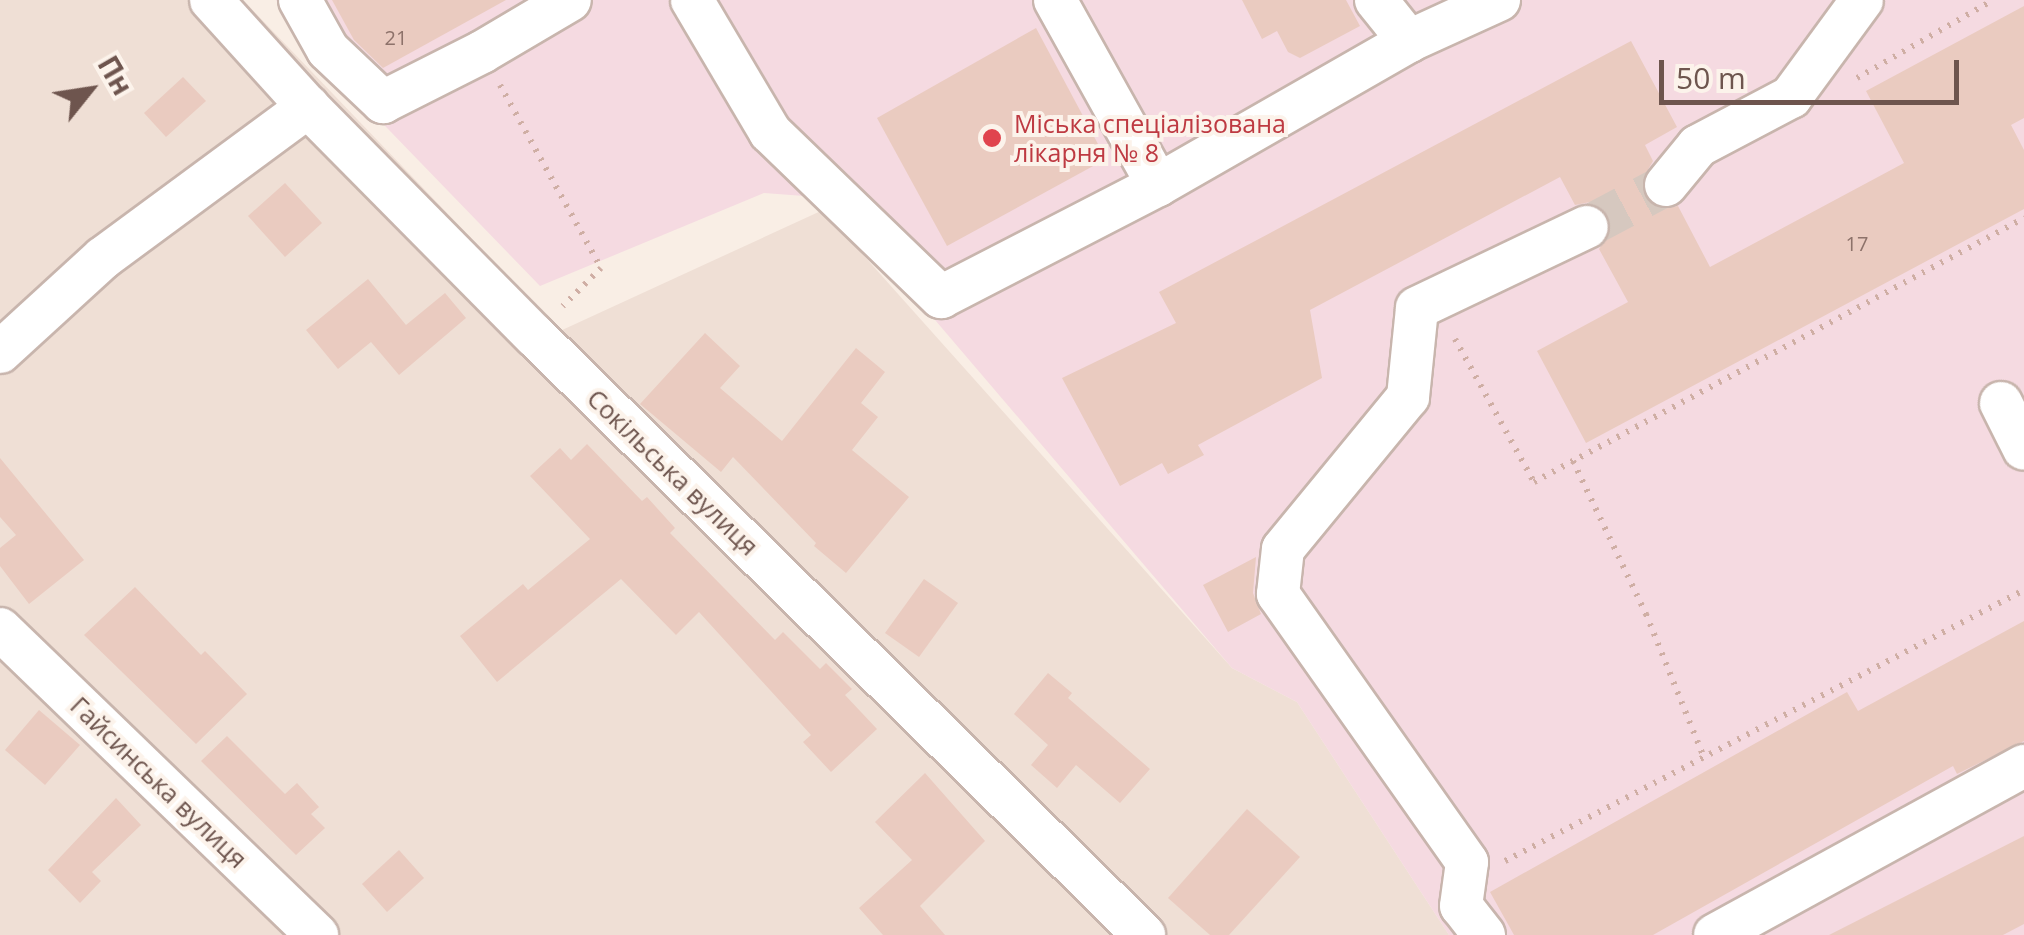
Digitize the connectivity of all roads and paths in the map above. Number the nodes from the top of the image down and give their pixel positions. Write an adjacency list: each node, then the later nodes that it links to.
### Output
1 (210, 0): 13 (street, Сокільська вулиця)
2 (300, 0): 11 (street)
3 (570, 0): 11 (street)
4 (692, 0): 14 (street)
5 (1055, 0): 14 (street)
6 (1376, 0): 10 (street)
7 (1498, 0): 10 (street)
8 (1862, 0): 12 (street)
9 (1993, 0): 12 (path)
10 (1409, 41): 14 (street)
11 (482, 52): 19 (path)
12 (1791, 97): 15 (street)
13 (308, 107): 19 (street, Сокільська вулиця); 20 (street)
14 (1158, 185)
15 (1666, 185)
16 (2024, 218): 23 (path)
17 (1588, 228): 18 (street)
18 (1432, 299): 23 (path); 28 (street)
19 (534, 335): 30 (street, Сокільська вулиця)
20 (0, 352)
21 (2000, 403): 22 (street)
22 (2024, 449)
23 (1572, 461): 26 (path)
24 (2024, 590): 26 (path)
25 (0, 629): 29 (street, Гайсинська вулиця)
26 (1704, 760): 28 (path)
27 (2024, 766): 32 (street)
28 (1464, 882): 31 (street)
29 (317, 935)
30 (1144, 935)
31 (1484, 935)
32 (1715, 935)

